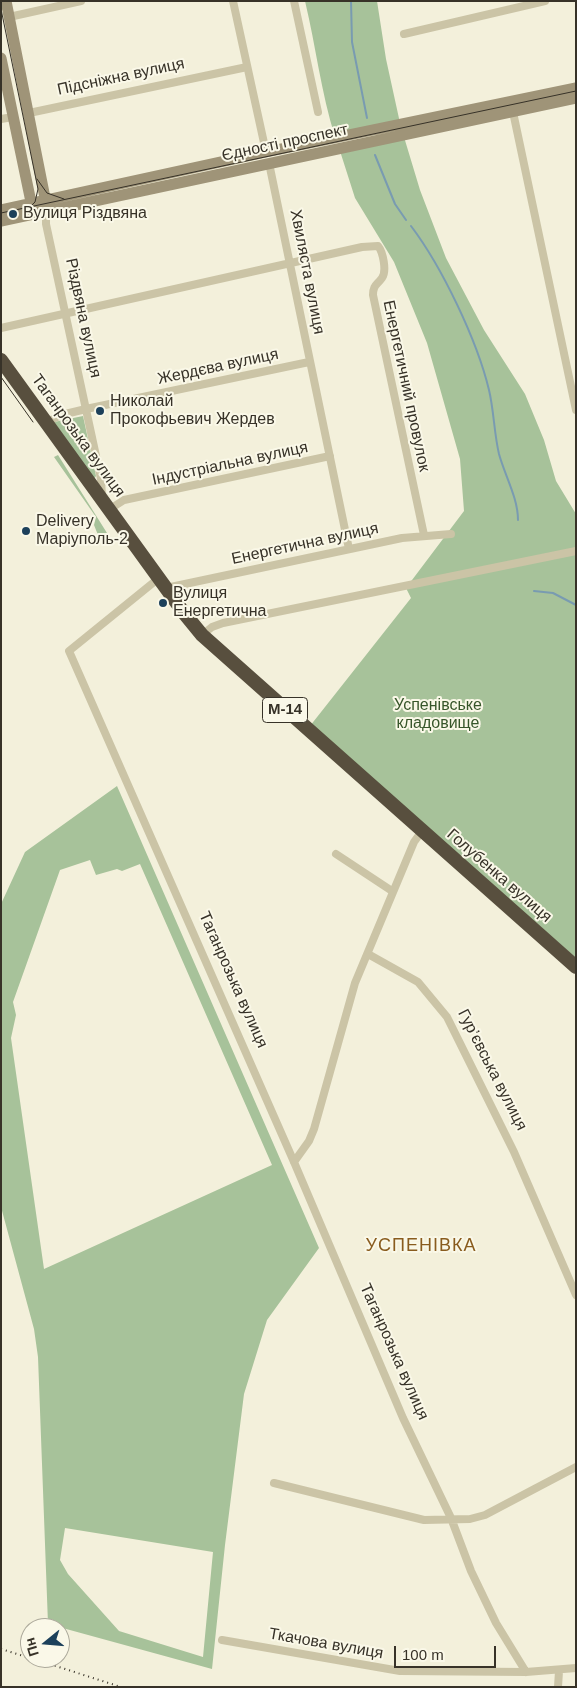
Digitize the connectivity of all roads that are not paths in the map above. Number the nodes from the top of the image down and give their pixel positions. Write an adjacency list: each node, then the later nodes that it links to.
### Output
1 (6, 1): 6 (main road, Різдвяна вулиця)
2 (81, 1): 6 (street)
3 (233, 1): 9 (street, Хвиляста вулиця)
4 (294, 1): 12 (street)
5 (545, 1): 7 (street)
6 (5, 17): 14 (main road, Різдвяна вулиця)
7 (404, 34)
8 (1, 58): 15 (main road, Різдвяна вулиця)
9 (247, 67): 14 (street, Підсніжна вулиця); 17 (street, Хвиляста вулиця)
10 (576, 88): 17 (main road, Єдності проспект)
11 (576, 98): 13 (main road, Єдності проспект)
12 (318, 112)
13 (513, 112): 17 (main road, Єдності проспект); 27 (street)
14 (29, 114): 15 (main road, Підсніжна вулиця); 18 (main road, Різдвяна вулиця)
15 (13, 117): 16 (street, Підсніжна вулиця); 18 (main road, Різдвяна вулиця)
16 (1, 120)
17 (268, 158): 18 (main road, Єдності проспект); 21 (street, Хвиляста вулиця)
18 (41, 207): 19 (main road, Єдності проспект); 20 (main road, Єдності проспект); 22 (street, Різдвяна вулиця)
19 (1, 210)
20 (1, 221)
21 (289, 264): 22 (street); 25 (street, Хвиляста вулиця); 35 (street, Енергетичний провулок)
22 (65, 314): 23 (street); 28 (street, Різдвяна вулиця)
23 (1, 328)
24 (1, 360): 30 (highway, Таганрозька вулиця / М-14)
25 (309, 362): 28 (street, Жердєва вулиця); 31 (street, Хвиляста вулиця)
26 (576, 364): 27 (street)
27 (567, 366): 29 (street)
28 (86, 409): 30 (street, Жердєва вулиця); 32 (street, Різдвяна вулиця)
29 (576, 410)
30 (47, 422): 32 (highway, Таганрозька вулиця / М-14)
31 (330, 456): 33 (street, Індустріальна вулиця); 36 (street, Хвиляста вулиця)
32 (97, 482): 33 (highway, Таганрозька вулиця / М-14)
33 (106, 504): 38 (highway, Таганрозька вулиця / М-14)
34 (451, 534): 35 (street, Енергетична вулиця)
35 (424, 535): 36 (street, Енергетична вулиця)
36 (349, 550): 38 (street, Енергетична вулиця)
37 (576, 551): 39 (street)
38 (162, 583): 39 (highway, М-14); 45 (street, Таганрозька вулиця)
39 (202, 635): 40 (highway, М-14)
40 (422, 831): 42 (street); 44 (highway, Голубенка вулиця / М-14)
41 (336, 854): 42 (street)
42 (392, 891): 43 (street)
43 (368, 954): 45 (street); 46 (street, Гур’євська вулиця)
44 (576, 966)
45 (294, 1162): 49 (street, Таганрозька вулиця)
46 (576, 1295)
47 (576, 1466): 49 (street)
48 (274, 1483): 49 (street)
49 (451, 1518): 53 (street, Таганрозька вулиця)
50 (222, 1640): 53 (street, Ткачова вулиця)
51 (576, 1668): 52 (street, Ткачова вулиця)
52 (559, 1671): 53 (street, Ткачова вулиця); 54 (street)
53 (526, 1672)
54 (558, 1687)

